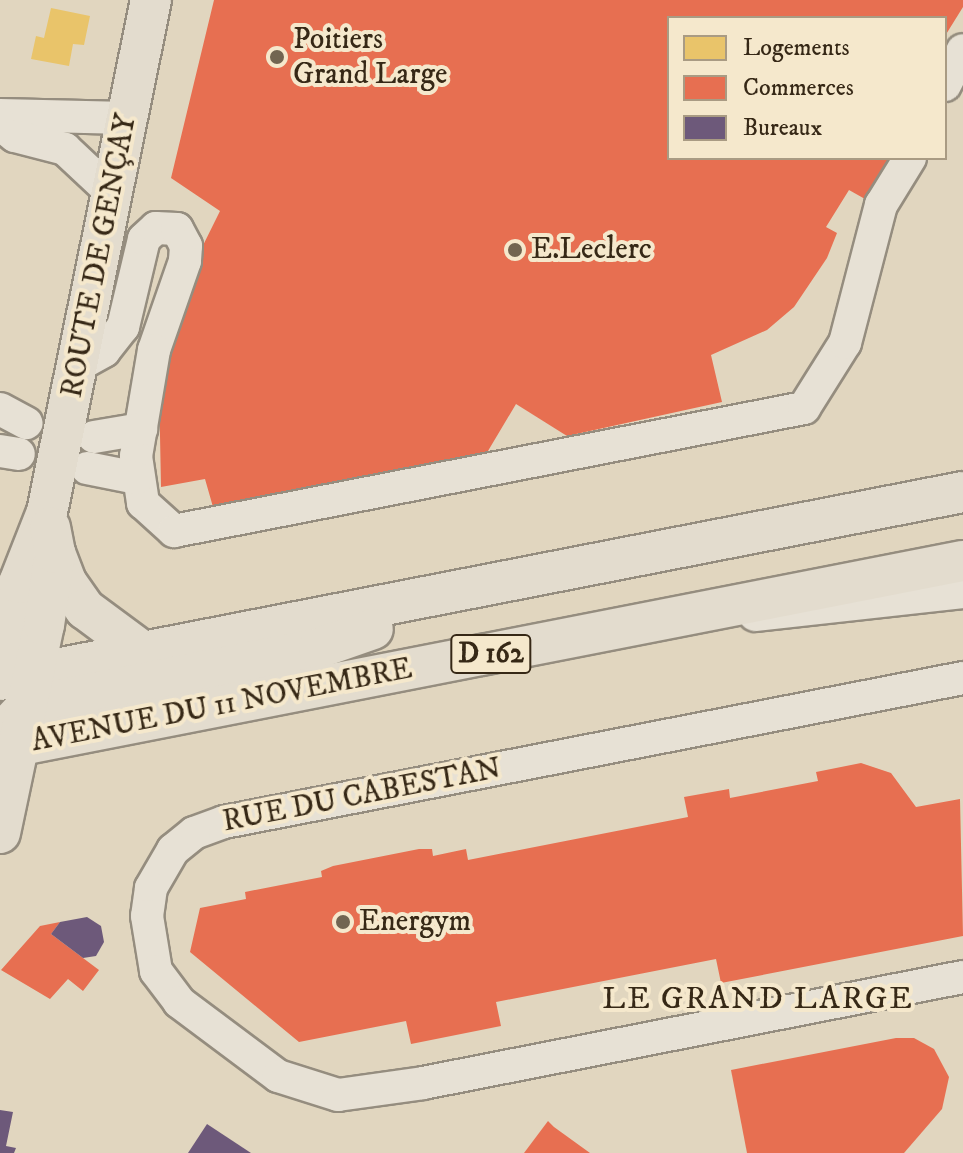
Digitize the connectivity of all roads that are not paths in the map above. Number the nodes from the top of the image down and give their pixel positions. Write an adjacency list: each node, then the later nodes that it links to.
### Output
1 (151, 0): 5 (main road, ROUTE DE GENÇAY)
2 (963, 50): 3 (street)
3 (947, 81)
4 (0, 115): 5 (street)
5 (128, 118): 8 (main road, ROUTE DE GENÇAY)
6 (0, 124): 8 (street)
7 (909, 160): 13 (street)
8 (113, 194): 9 (main road, ROUTE DE GENÇAY)
9 (77, 366): 10 (street); 15 (main road, ROUTE DE GENÇAY)
10 (141, 429): 11 (street); 13 (street)
11 (94, 437)
12 (87, 468): 13 (street)
13 (137, 478)
14 (963, 492): 18 (main road, D 162)
15 (47, 512): 16 (main road, ROUTE DE GENÇAY); 20 (main road, ROUTE DE GENÇAY)
16 (55, 553): 22 (main road); 24 (main road, ROUTE DE GENÇAY)
17 (963, 561): 21 (main road, AVENUE DU 11 NOVEMBRE / D 162)
18 (509, 581): 22 (main road, D 162); 24 (main road)
19 (963, 592): 21 (street)
20 (10, 596): 24 (main road, ROUTE DE GENÇAY)
21 (672, 619): 25 (main road, AVENUE DU 11 NOVEMBRE / D 162)
22 (143, 652): 24 (main road, D 162)
23 (963, 678): 27 (street, RUE DU CABESTAN)
24 (12, 688): 25 (main road, ROUTE DE GENÇAY)
25 (6, 743): 26 (main road, ROUTE DE GENÇAY)
26 (0, 833)
27 (963, 977)

